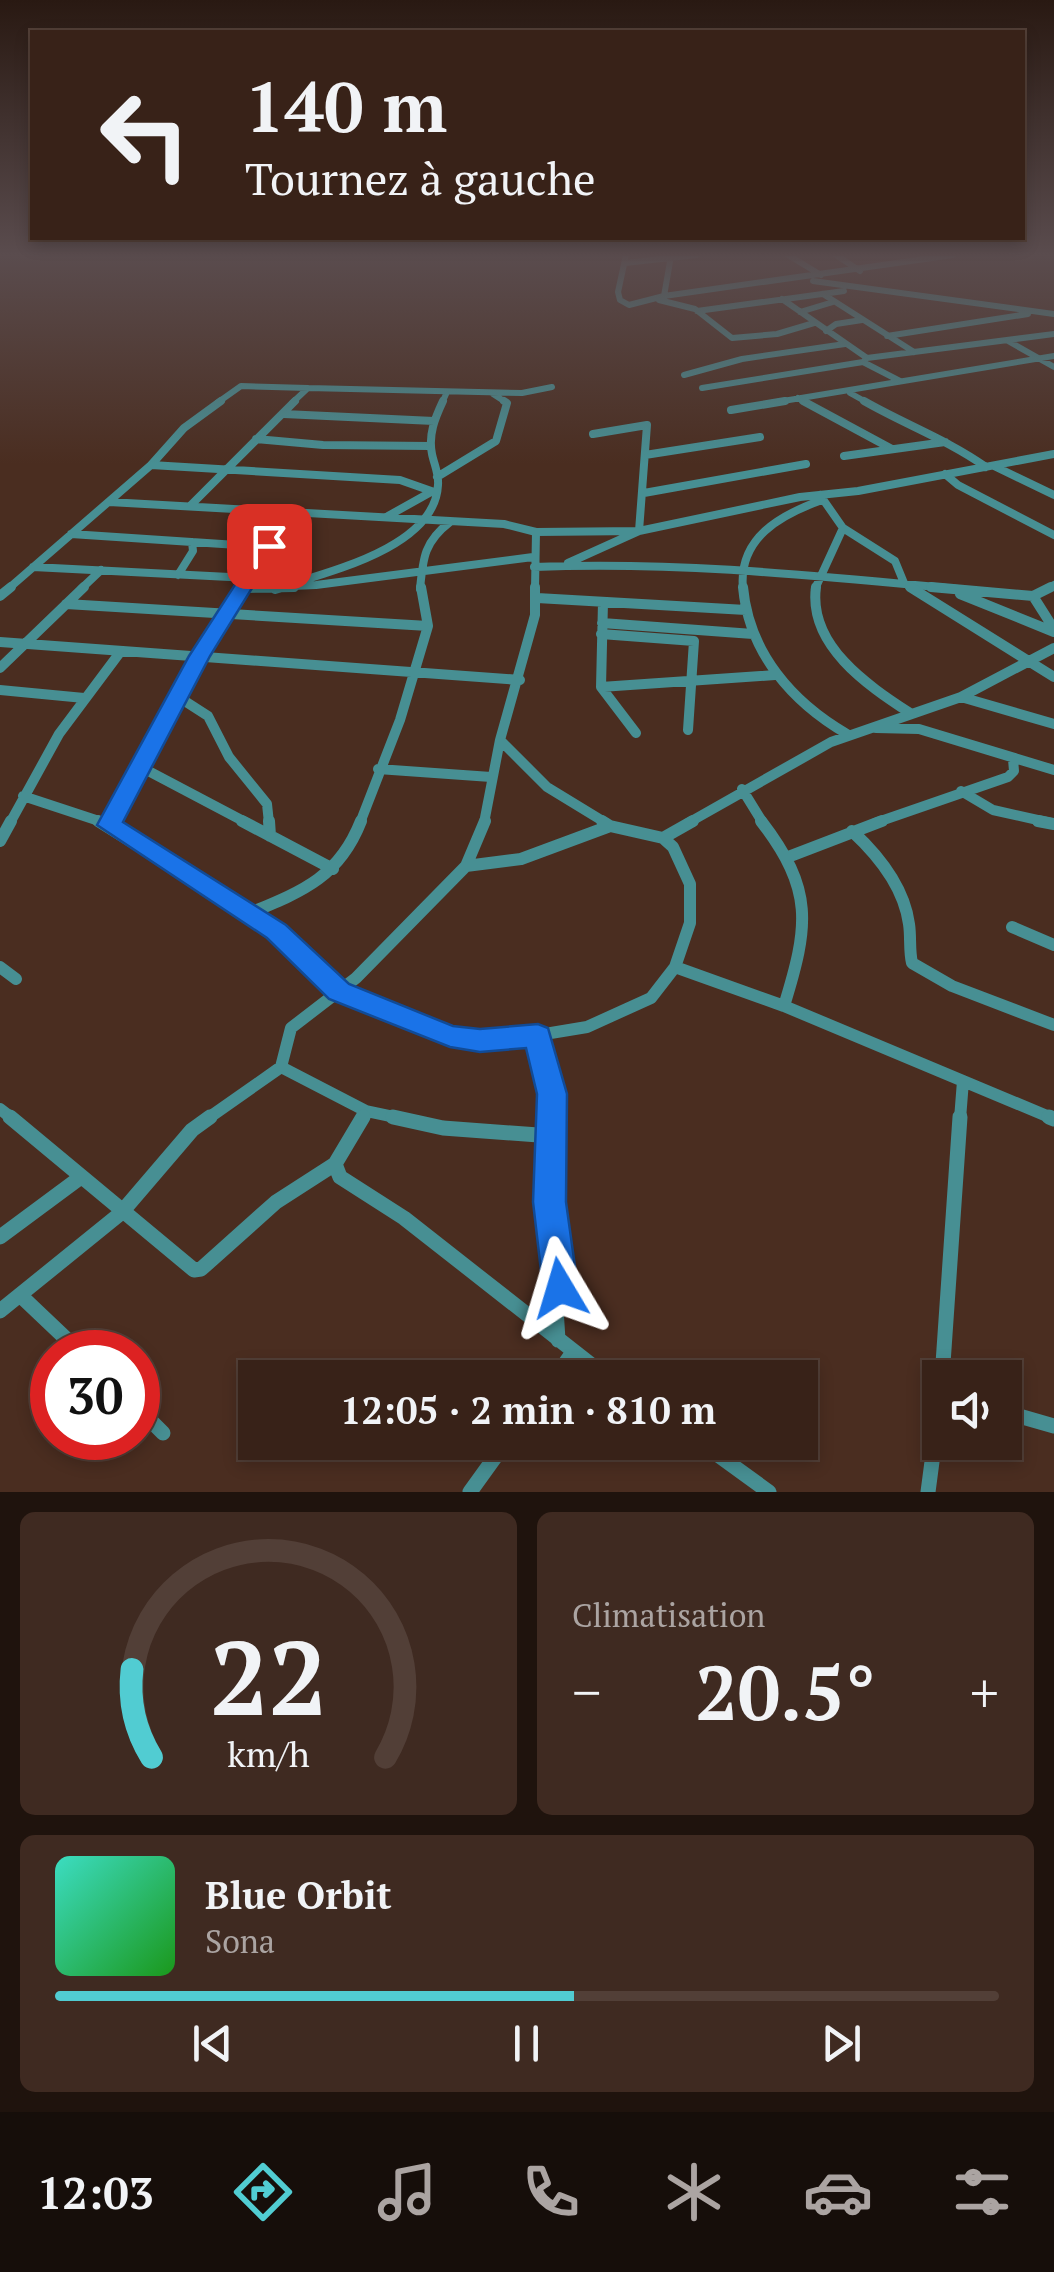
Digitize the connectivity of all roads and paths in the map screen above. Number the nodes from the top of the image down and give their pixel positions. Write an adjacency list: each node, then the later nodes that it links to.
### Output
1 (715, 325): 2 (street)
2 (809, 325)
3 (816, 325): 7 (street)
4 (835, 325): 7 (street)
5 (869, 325): 9 (street)
6 (957, 325): 9 (street)
7 (826, 331): 11 (street)
8 (1054, 334): 10 (street)
9 (887, 336): 12 (street)
10 (1007, 340): 12 (street); 14 (street)
11 (846, 344): 15 (street); 17 (street)
12 (916, 353): 15 (street)
13 (1054, 356): 14 (street)
14 (1040, 358): 16 (street); 18 (street)
15 (865, 360): 18 (street); 21 (street)
16 (1054, 366)
17 (684, 376)
18 (901, 381): 24 (street)
19 (552, 386): 23 (street)
20 (308, 388): 22 (street); 27 (street); 39 (street)
21 (702, 388)
22 (447, 392): 23 (street); 28 (street)
23 (487, 393): 43 (street)
24 (850, 393): 25 (street); 32 (street)
25 (798, 398): 26 (street); 34 (street)
26 (731, 410)
27 (284, 414): 28 (street); 31 (street)
28 (434, 421): 33 (street)
29 (593, 434): 36 (street)
30 (760, 437): 36 (street)
31 (256, 439): 33 (street); 41 (street)
32 (946, 442): 34 (street); 40 (street)
33 (430, 446): 43 (street)
34 (892, 449): 37 (street)
35 (1054, 454): 40 (street)
36 (645, 455): 46 (street)
37 (844, 456)
38 (806, 464): 46 (street)
39 (151, 465): 41 (street); 48 (street)
40 (990, 466): 42 (street); 44 (street)
41 (224, 468): 45 (street); 49 (street)
42 (945, 474): 47 (street); 58 (street)
43 (437, 477): 45 (street)
44 (1052, 492)
45 (434, 493): 51 (street); 52 (street)
46 (644, 494): 55 (street)
47 (821, 497): 54 (street); 55 (street); 67 (street)
48 (109, 502): 49 (street); 57 (street)
49 (190, 506): 50 (street)
50 (290, 513): 51 (street); 60 (street)
51 (386, 517): 52 (street)
52 (427, 519): 53 (street); 73 (street)
53 (450, 522): 56 (street); 65 (street)
54 (843, 528): 68 (street); 70 (street)
55 (639, 531): 56 (street); 62 (street)
56 (536, 532): 61 (street)
57 (71, 534): 59 (street); 63 (street)
58 (1054, 535)
59 (192, 542): 60 (street); 66 (street)
60 (269, 546): 69 (street)
61 (534, 562): 62 (street); 65 (street); 77 (street)
62 (563, 566): 67 (street)
63 (33, 567): 64 (street); 75 (street)
64 (100, 570): 66 (street); 79 (street)
65 (423, 572): 73 (street); 82 (street)
66 (178, 574): 69 (street)
67 (744, 576): 68 (street); 80 (street)
68 (818, 576): 70 (street); 103 (street)
69 (249, 578): 72 (street)
70 (904, 583): 74 (street); 91 (street)
71 (1054, 584): 76 (street)
72 (243, 588): 73 (street); 81 (street)
73 (275, 589)
74 (950, 590): 76 (street); 84 (street)
75 (0, 596)
76 (1033, 596): 84 (street)
77 (536, 598): 78 (street); 96 (street)
78 (603, 602): 80 (street); 83 (street)
79 (66, 604): 81 (street); 87 (street)
80 (746, 610): 85 (street)
81 (226, 615): 82 (street); 90 (street)
82 (428, 626): 93 (street)
83 (601, 628): 85 (street); 97 (street); 98 (street)
84 (1054, 630)
85 (753, 634): 94 (street)
86 (0, 642): 87 (street)
87 (25, 644): 89 (street); 92 (street)
88 (1054, 648): 91 (street)
89 (121, 651): 90 (street); 101 (street)
90 (200, 656): 93 (street); 102 (street)
91 (1032, 663): 95 (street); 100 (street)
92 (0, 668)
93 (412, 672): 96 (street); 112 (street)
94 (775, 674): 97 (street); 108 (street)
95 (1054, 676)
96 (520, 680): 109 (street)
97 (692, 680): 98 (street); 106 (street)
98 (601, 687): 107 (street)
99 (0, 690): 101 (street)
100 (961, 696): 103 (street); 104 (street)
101 (84, 698): 117 (street)
102 (180, 698): 111 (street); 122 (street)
103 (910, 713): 105 (street)
104 (1054, 724)
105 (867, 728): 108 (street); 110 (street)
106 (688, 730)
107 (636, 734)
108 (847, 734): 115 (street)
109 (500, 740): 114 (street); 120 (street)
110 (1013, 759): 113 (street); 116 (street)
111 (139, 766): 119 (street); 122 (street)
112 (378, 769): 114 (street); 127 (street)
113 (1054, 770)
114 (491, 777): 126 (street)
115 (742, 789): 123 (street); 125 (street)
116 (961, 790): 118 (street); 121 (street)
117 (23, 796): 119 (street); 124 (street)
118 (1054, 824)
119 (109, 825): 128 (street)
120 (610, 826): 123 (street); 126 (street)
121 (852, 831): 125 (street); 136 (street)
122 (270, 836): 127 (street)
123 (663, 838): 132 (street)
124 (0, 841)
125 (788, 857): 135 (street)
126 (466, 866): 134 (street)
127 (333, 869): 128 (street)
128 (250, 913): 134 (street)
129 (1012, 927): 130 (street)
130 (1054, 945)
131 (0, 967): 133 (street)
132 (675, 967): 135 (street); 137 (street)
133 (16, 979)
134 (339, 992): 137 (street); 138 (street)
135 (784, 1006): 139 (street)
136 (1054, 1025)
137 (538, 1036): 143 (street)
138 (281, 1067): 141 (street); 146 (street)
139 (963, 1081): 142 (street); 155 (street)
140 (0, 1109): 145 (street)
141 (366, 1111): 143 (street); 144 (street)
142 (1054, 1119)
143 (552, 1136): 151 (street)
144 (335, 1164): 146 (street); 151 (street)
145 (81, 1177): 146 (street); 147 (street)
146 (121, 1213): 148 (street)
147 (0, 1238)
148 (21, 1296): 149 (street); 150 (street)
149 (0, 1311)
150 (57, 1330)
151 (558, 1340): 152 (street)
152 (573, 1352): 153 (street); 154 (street)
153 (567, 1360)
154 (584, 1360)
155 (943, 1360)
156 (1022, 1417): 157 (street)
157 (1054, 1426)
158 (160, 1430): 159 (street)
159 (163, 1433)
160 (494, 1460): 163 (street)
161 (725, 1460): 164 (street)
162 (932, 1460): 165 (street)
163 (472, 1491)
164 (769, 1492)
165 (928, 1492)

